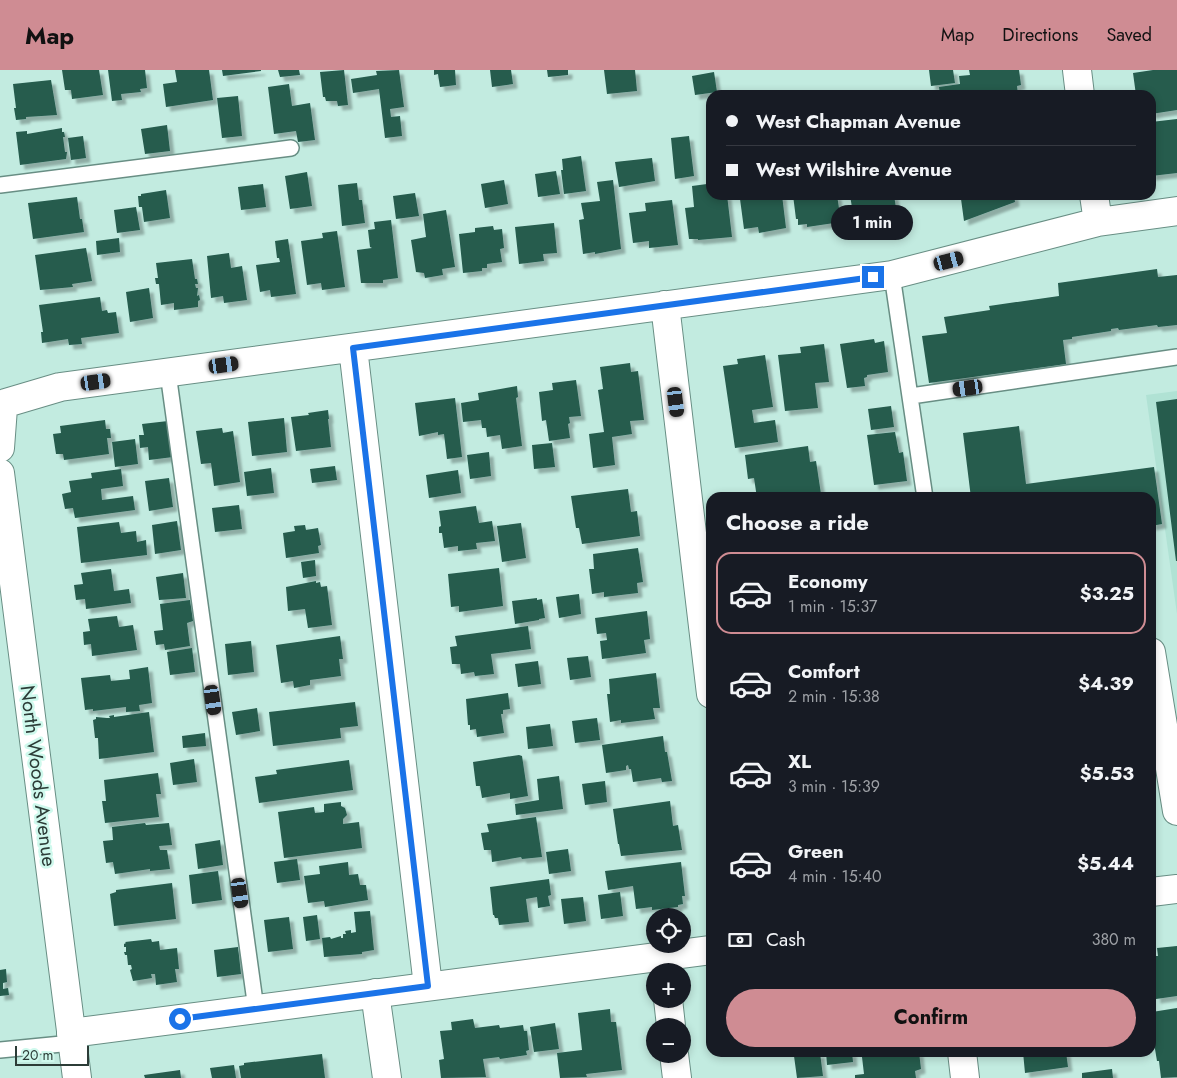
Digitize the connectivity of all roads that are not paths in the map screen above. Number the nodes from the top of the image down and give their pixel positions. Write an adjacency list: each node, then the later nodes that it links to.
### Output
1 (1077, 70): 2 (street)
2 (1079, 90)
3 (291, 148): 4 (lane)
4 (0, 185)
5 (1095, 200): 7 (street)
6 (1177, 211): 7 (street)
7 (1098, 222): 8 (street)
8 (892, 274): 9 (street); 14 (lane)
9 (665, 305): 10 (street); 18 (street)
10 (353, 348): 12 (street); 26 (street)
11 (1177, 357): 14 (lane)
12 (168, 373): 13 (street); 28 (lane)
13 (2, 393): 15 (street)
14 (911, 396): 17 (lane)
15 (0, 448)
16 (0, 473): 29 (street, North Woods Avenue)
17 (924, 492)
18 (706, 652)
19 (1156, 683): 20 (street)
20 (1177, 811)
21 (1177, 889): 22 (street)
22 (1156, 891)
23 (706, 951): 24 (street)
24 (667, 963)
25 (646, 966): 26 (street)
26 (428, 986): 27 (street)
27 (375, 993): 28 (street); 34 (street)
28 (256, 1009): 29 (street)
29 (72, 1038): 30 (lane); 33 (street, North Woods Avenue)
30 (0, 1050)
31 (963, 1057): 36 (street)
32 (675, 1063): 35 (street)
33 (77, 1078)
34 (387, 1078)
35 (677, 1078)
36 (965, 1078)

